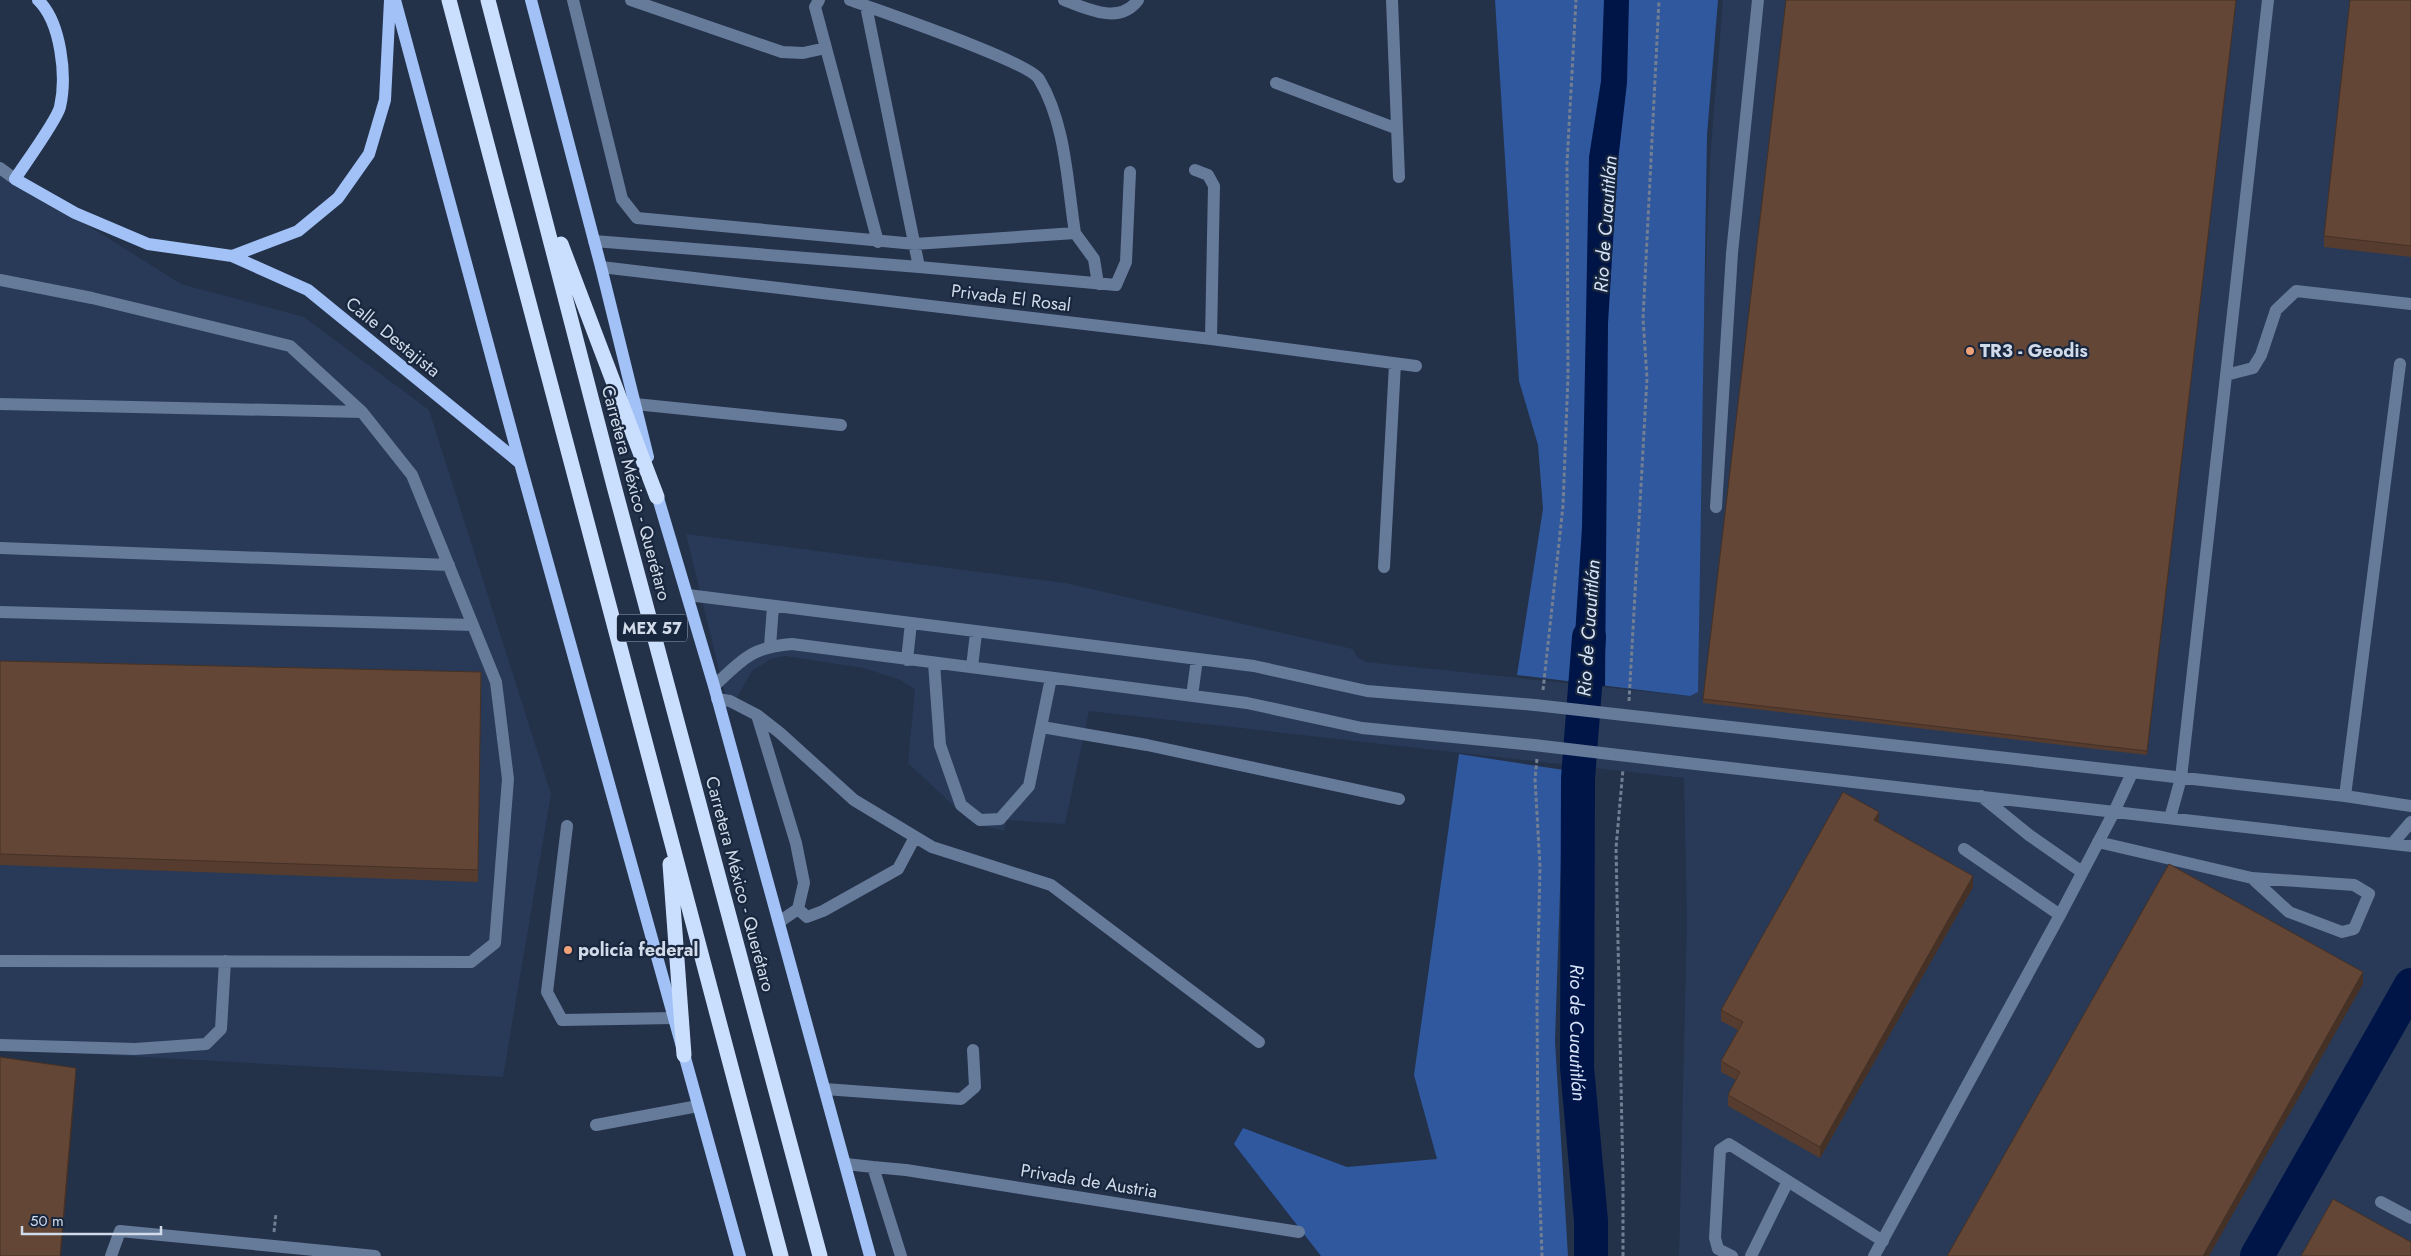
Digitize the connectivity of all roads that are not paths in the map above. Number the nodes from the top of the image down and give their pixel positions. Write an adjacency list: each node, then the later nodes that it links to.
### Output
1 (38, 0): 25 (main road)
2 (390, 0): 30 (main road, Calle Destajista)
3 (395, 0): 45 (main road)
4 (449, 0): 78 (highway, MEX 57)
5 (488, 0): 23 (highway, Carretera México - Querétaro / MEX 57)
6 (531, 0): 27 (main road)
7 (573, 0): 28 (street)
8 (631, 0): 17 (street)
9 (818, 0): 17 (street)
10 (850, 0): 16 (street)
11 (1064, 0): 12 (street)
12 (1138, 0)
13 (1392, 0): 19 (street)
14 (1758, 0): 47 (street)
15 (2268, 0): 40 (street)
16 (866, 6): 26 (street); 29 (street)
17 (826, 48): 28 (street)
18 (1276, 83): 19 (street)
19 (1395, 128): 24 (street)
20 (0, 168): 25 (street)
21 (1195, 170): 36 (street)
22 (1130, 172): 34 (street)
23 (535, 176): 46 (highway); 111 (highway, Carretera México - Querétaro / MEX 57)
24 (1399, 177)
25 (15, 179): 30 (main road, Calle Destajista)
26 (1075, 233): 29 (street); 34 (street)
27 (594, 241): 31 (street); 32 (main road)
28 (878, 242): 29 (street)
29 (915, 244): 31 (street)
30 (232, 256): 45 (main road, Calle Destajista)
31 (919, 266): 34 (street)
32 (601, 267): 36 (street, Privada El Rosal); 42 (main road)
33 (0, 280): 43 (street)
34 (1098, 284)
35 (2411, 304): 40 (street)
36 (1211, 339): 37 (street, Privada El Rosal)
37 (1395, 364): 39 (street, Privada El Rosal); 50 (street)
38 (2400, 364): 71 (street)
39 (1416, 366)
40 (2226, 375): 69 (street)
41 (0, 404): 43 (street)
42 (635, 404): 44 (street); 46 (main road)
43 (362, 412): 49 (street)
44 (841, 425)
45 (520, 463): 91 (main road)
46 (657, 497): 51 (main road)
47 (1716, 507)
48 (0, 548): 49 (street)
49 (449, 564): 55 (street)
50 (1384, 567)
51 (688, 595): 52 (street); 63 (main road)
52 (773, 606): 54 (street); 57 (street)
53 (0, 612): 55 (street)
54 (911, 623): 56 (street); 59 (street)
55 (473, 625): 90 (street)
56 (976, 633): 58 (street); 61 (street)
57 (770, 646): 59 (street); 63 (street)
58 (1197, 659): 64 (street); 68 (street, bridge)
59 (907, 660): 60 (street)
60 (934, 663): 61 (street); 67 (street)
61 (972, 667): 62 (street)
62 (1051, 678): 64 (street); 67 (street)
63 (714, 686): 65 (main road)
64 (1192, 696): 70 (street, bridge)
65 (717, 699): 66 (street); 88 (main road)
66 (756, 715): 79 (street); 86 (street)
67 (1042, 727): 72 (street)
68 (2132, 773): 69 (street); 74 (street)
69 (2181, 778): 71 (street); 75 (street)
70 (1980, 796): 74 (street); 84 (street)
71 (2345, 796): 73 (street)
72 (1399, 799)
73 (2411, 806)
74 (2114, 812): 75 (street); 80 (street)
75 (2170, 818): 81 (street)
76 (2411, 822): 81 (street)
77 (567, 826): 91 (street)
78 (669, 835): 95 (highway); 110 (highway, MEX 57)
79 (915, 837): 86 (street); 92 (street)
80 (2098, 842): 84 (street); 85 (street)
81 (2392, 844): 82 (street)
82 (2411, 846)
83 (1964, 848): 87 (street)
84 (2082, 872): 87 (street)
85 (2252, 878): 85 (street)
86 (798, 908): 88 (street)
87 (2060, 915): 105 (street)
88 (779, 922): 96 (main road)
89 (0, 960): 90 (street)
90 (225, 961): 93 (street)
91 (674, 1018): 95 (main road)
92 (1259, 1042)
93 (0, 1046)
94 (973, 1050): 96 (street)
95 (684, 1054): 97 (main road)
96 (826, 1089): 99 (main road)
97 (698, 1106): 98 (street); 109 (main road)
98 (596, 1125)
99 (846, 1164): 100 (street, Privada de Austria); 112 (main road)
100 (873, 1167): 104 (street, Privada de Austria); 113 (street)
101 (1788, 1181): 105 (street); 114 (street); 115 (street)
102 (2381, 1202): 103 (street)
103 (2411, 1218)
104 (1299, 1232)
105 (1883, 1240): 116 (street)
106 (320, 1253): 107 (street); 108 (street)
107 (111, 1256)
108 (376, 1256)
109 (740, 1256)
110 (781, 1256)
111 (820, 1256)
112 (870, 1256)
113 (901, 1256)
114 (1732, 1256)
115 (1751, 1256)
116 (1874, 1256)

